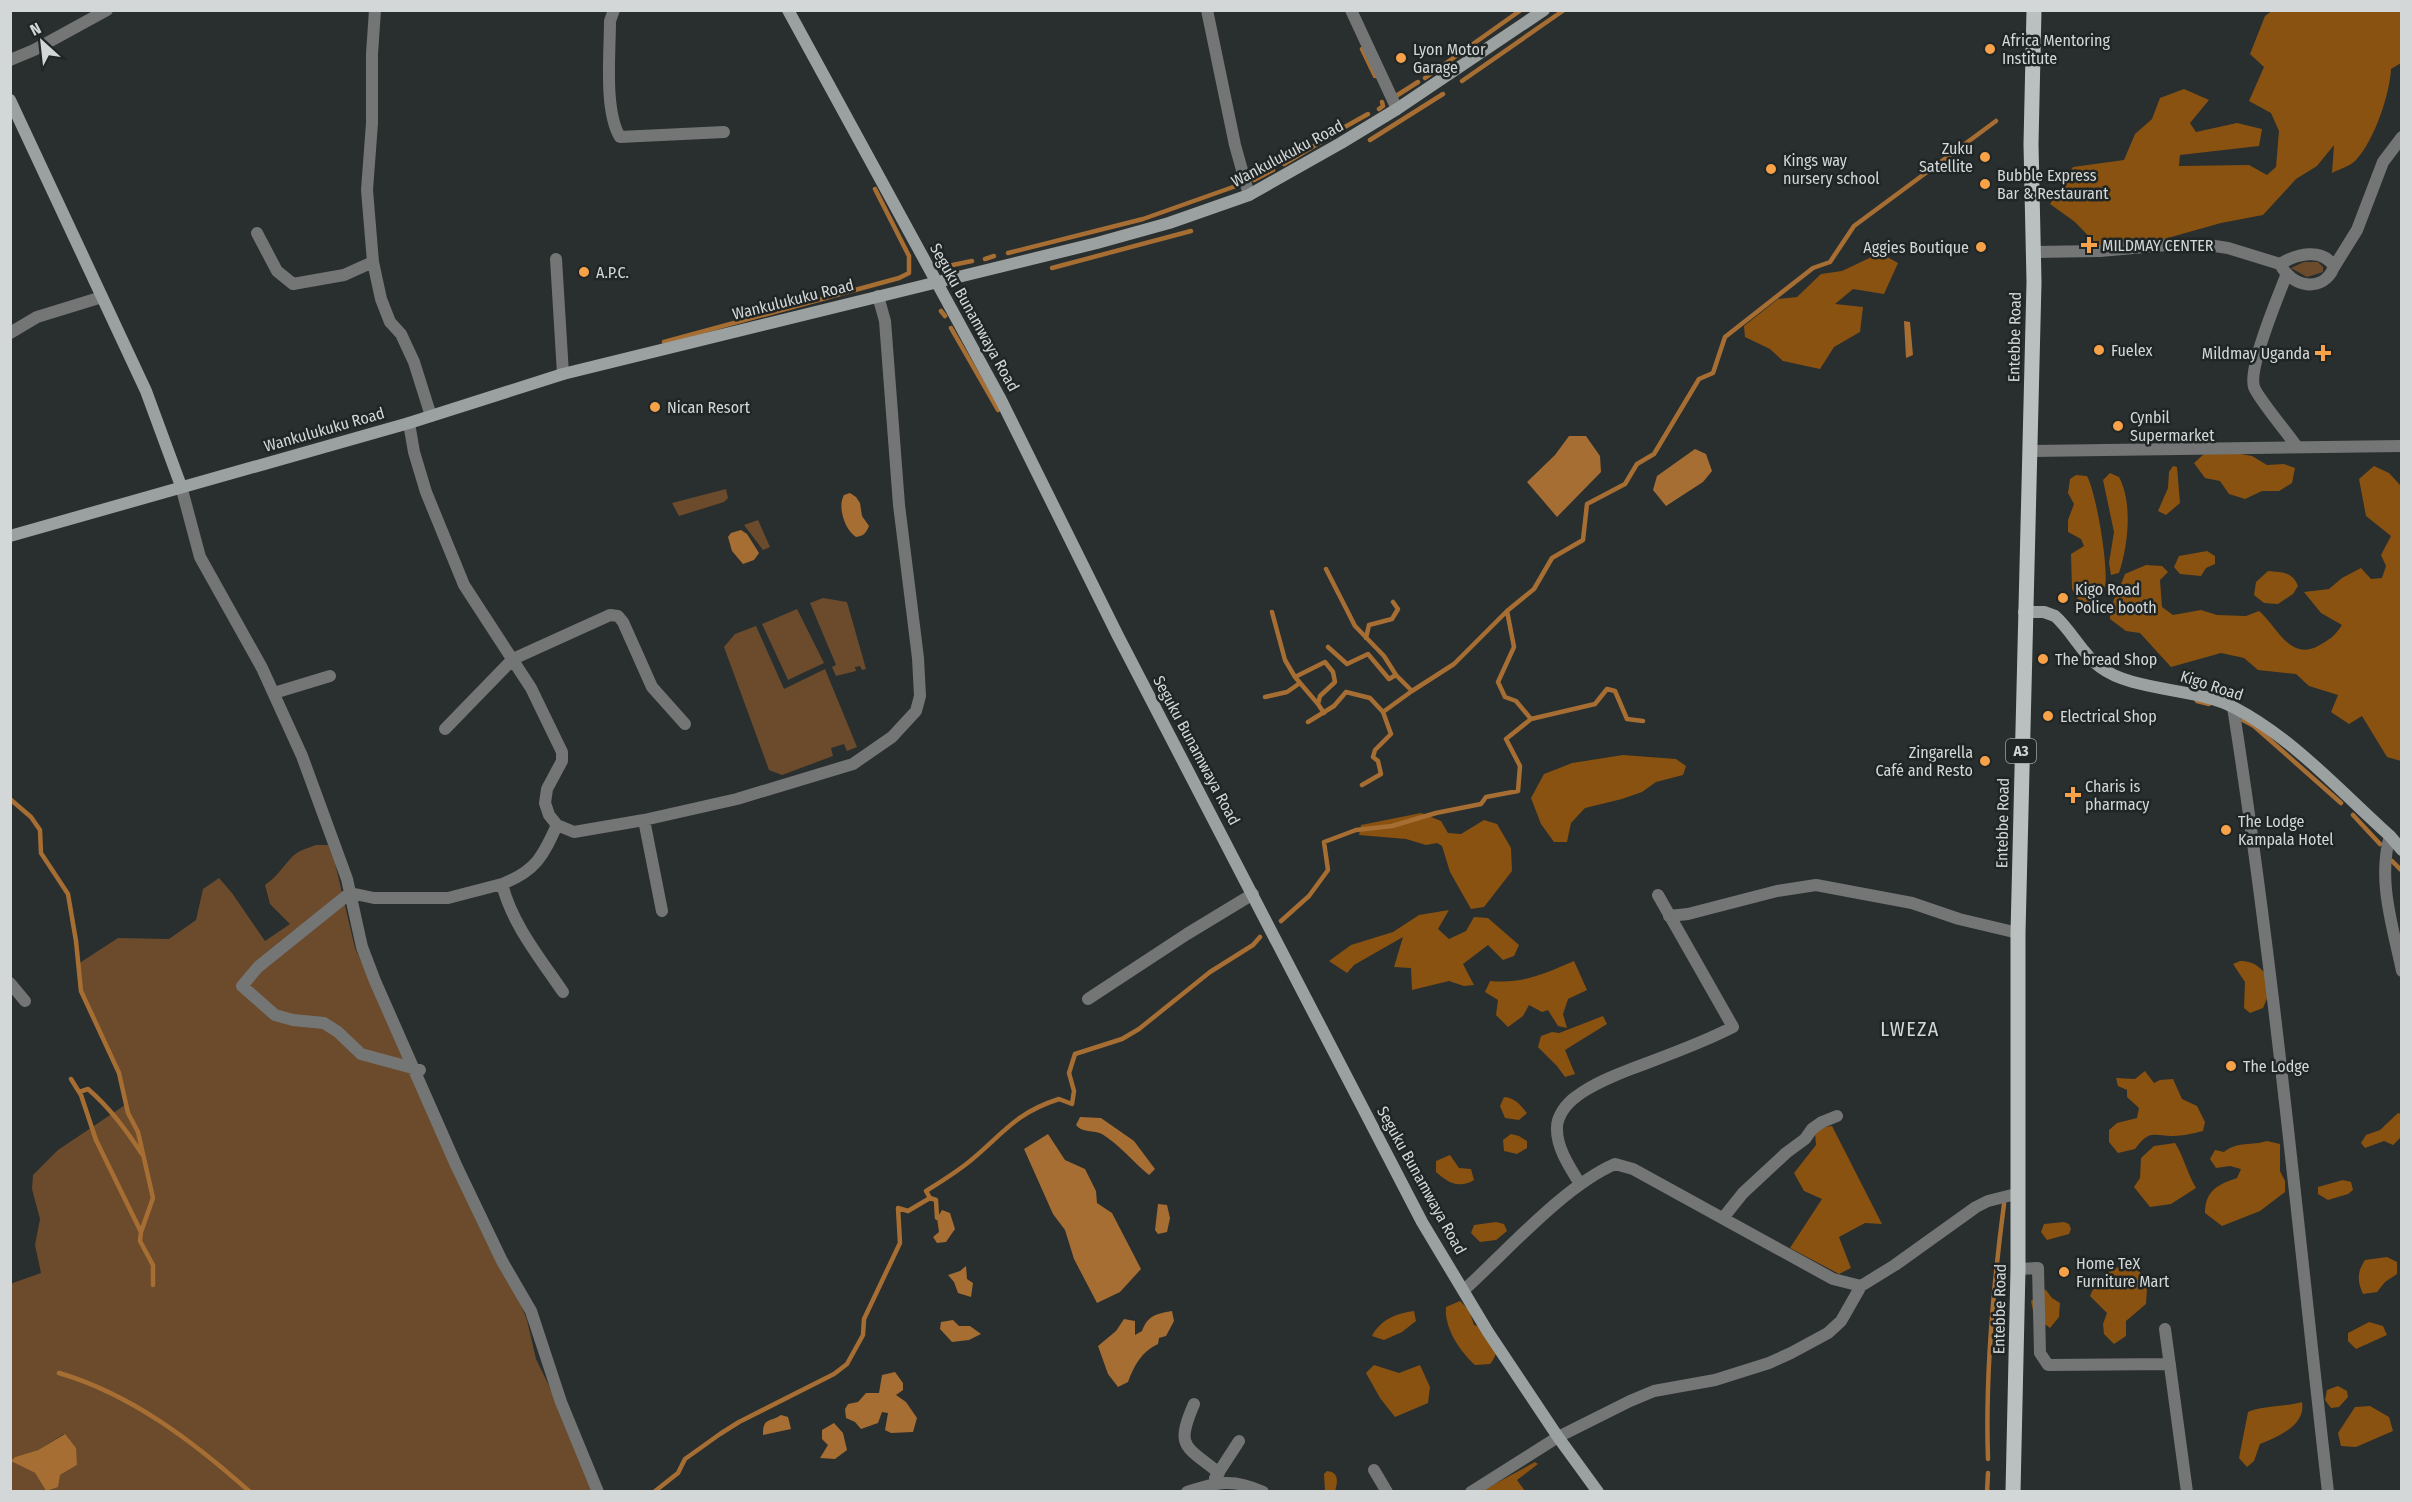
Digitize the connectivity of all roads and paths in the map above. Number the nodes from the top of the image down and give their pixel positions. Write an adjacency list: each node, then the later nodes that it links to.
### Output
1 (107, 10): 9 (street)
2 (375, 10): 18 (street)
3 (614, 10): 12 (street)
4 (788, 10): 21 (main road, Seguku Bunamwaya Road)
5 (1207, 10): 14 (street)
6 (1351, 10): 11 (street)
7 (1544, 10): 11 (main road, Wankulukuku Road)
8 (2034, 10): 16 (main road, Entebbe Road / A3)
9 (10, 60)
10 (10, 100): 23 (main road)
11 (1397, 109): 14 (main road, Wankulukuku Road)
12 (724, 132)
13 (2402, 136): 19 (street)
14 (1249, 195): 21 (main road, Wankulukuku Road)
15 (257, 233): 18 (street)
16 (2034, 252): 20 (street); 30 (main road, Entebbe Road / A3)
17 (556, 259): 25 (street)
18 (373, 262): 26 (street)
19 (2334, 267): 20 (street); 20 (street)
20 (2283, 270): 29 (street)
21 (936, 282): 22 (main road, Wankulukuku Road); 46 (main road, Seguku Bunamwaya Road)
22 (878, 296): 25 (main road, Wankulukuku Road); 40 (street)
23 (102, 297): 24 (street); 31 (main road)
24 (10, 333)
25 (563, 374): 26 (main road, Wankulukuku Road)
26 (431, 416): 27 (main road, Wankulukuku Road)
27 (409, 423): 31 (main road, Wankulukuku Road); 34 (street)
28 (2402, 446): 29 (street)
29 (2297, 447): 30 (street)
30 (2030, 451): 33 (main road, Entebbe Road / A3)
31 (181, 486): 32 (main road, Wankulukuku Road); 36 (street)
32 (10, 536)
33 (2024, 612): 37 (main road, Kigo Road); 50 (main road, Entebbe Road / A3)
34 (513, 659): 38 (street); 39 (street); 41 (street)
35 (330, 676): 36 (street)
36 (274, 693): 45 (street)
37 (2233, 707): 42 (main road, Kigo Road); 80 (street)
38 (685, 724)
39 (445, 729)
40 (644, 820): 41 (street); 48 (street)
41 (557, 825): 44 (street)
42 (2390, 836): 43 (main road, Kigo Road); 51 (street)
43 (2402, 850)
44 (502, 884): 45 (street); 53 (street)
45 (350, 893): 56 (street); 56 (street)
46 (1253, 894): 54 (street); 63 (main road, Seguku Bunamwaya Road)
47 (1658, 895): 49 (street)
48 (662, 910)
49 (1669, 916): 50 (street); 58 (street)
50 (2018, 933): 59 (main road, Entebbe Road / A3)
51 (2402, 971)
52 (10, 983): 55 (street)
53 (563, 992)
54 (1088, 999)
55 (25, 1000)
56 (420, 1070): 72 (street)
57 (1837, 1116): 60 (street)
58 (1580, 1184): 60 (street); 63 (street)
59 (2016, 1194): 61 (main road, Entebbe Road / A3); 62 (street)
60 (1723, 1218): 62 (street)
61 (2018, 1269): 65 (street); 78 (main road, Entebbe Road / A3)
62 (1861, 1286): 67 (street)
63 (1464, 1290): 67 (main road, Seguku Bunamwaya Road)
64 (2165, 1329): 65 (street)
65 (2169, 1364): 79 (street)
66 (1194, 1404): 70 (street)
67 (1558, 1437): 76 (street); 77 (main road, Seguku Bunamwaya Road)
68 (1239, 1441): 70 (street)
69 (1374, 1470): 75 (street)
70 (1219, 1473): 71 (street)
71 (1211, 1484): 73 (street); 74 (street)
72 (598, 1491)
73 (1187, 1491)
74 (1263, 1491)
75 (1387, 1491)
76 (1471, 1491)
77 (1598, 1491)
78 (2013, 1491)
79 (2187, 1491)
80 (2328, 1491)

